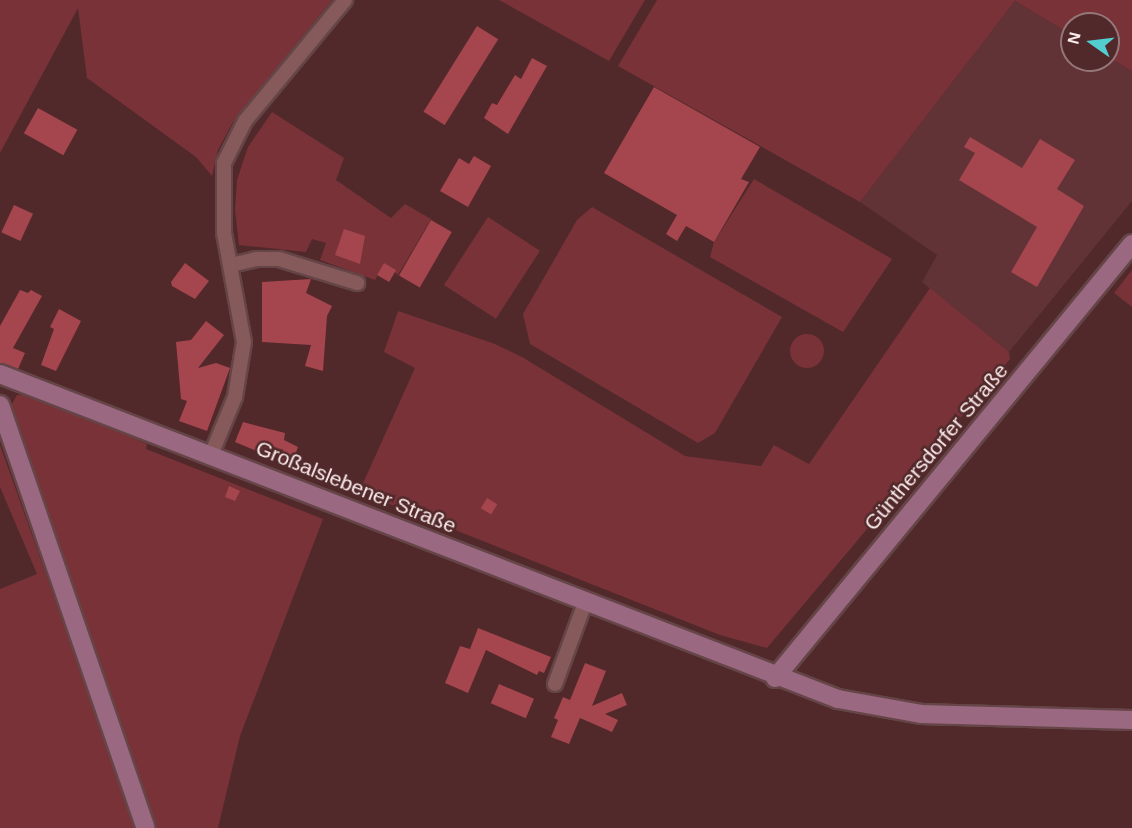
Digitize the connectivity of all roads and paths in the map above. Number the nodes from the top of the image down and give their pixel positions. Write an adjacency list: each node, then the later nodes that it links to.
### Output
1 (345, 0): 3 (street)
2 (1132, 244): 9 (main road, Günthersdorfer Straße)
3 (231, 265): 4 (street); 7 (street)
4 (357, 283)
5 (0, 374): 7 (main road, Großalslebener Straße)
6 (0, 405): 12 (main road)
7 (211, 455): 8 (main road, Großalslebener Straße)
8 (585, 603): 9 (main road, Großalslebener Straße); 10 (street)
9 (775, 678): 11 (main road, Großalslebener Straße)
10 (555, 684)
11 (1132, 720)
12 (146, 828)

